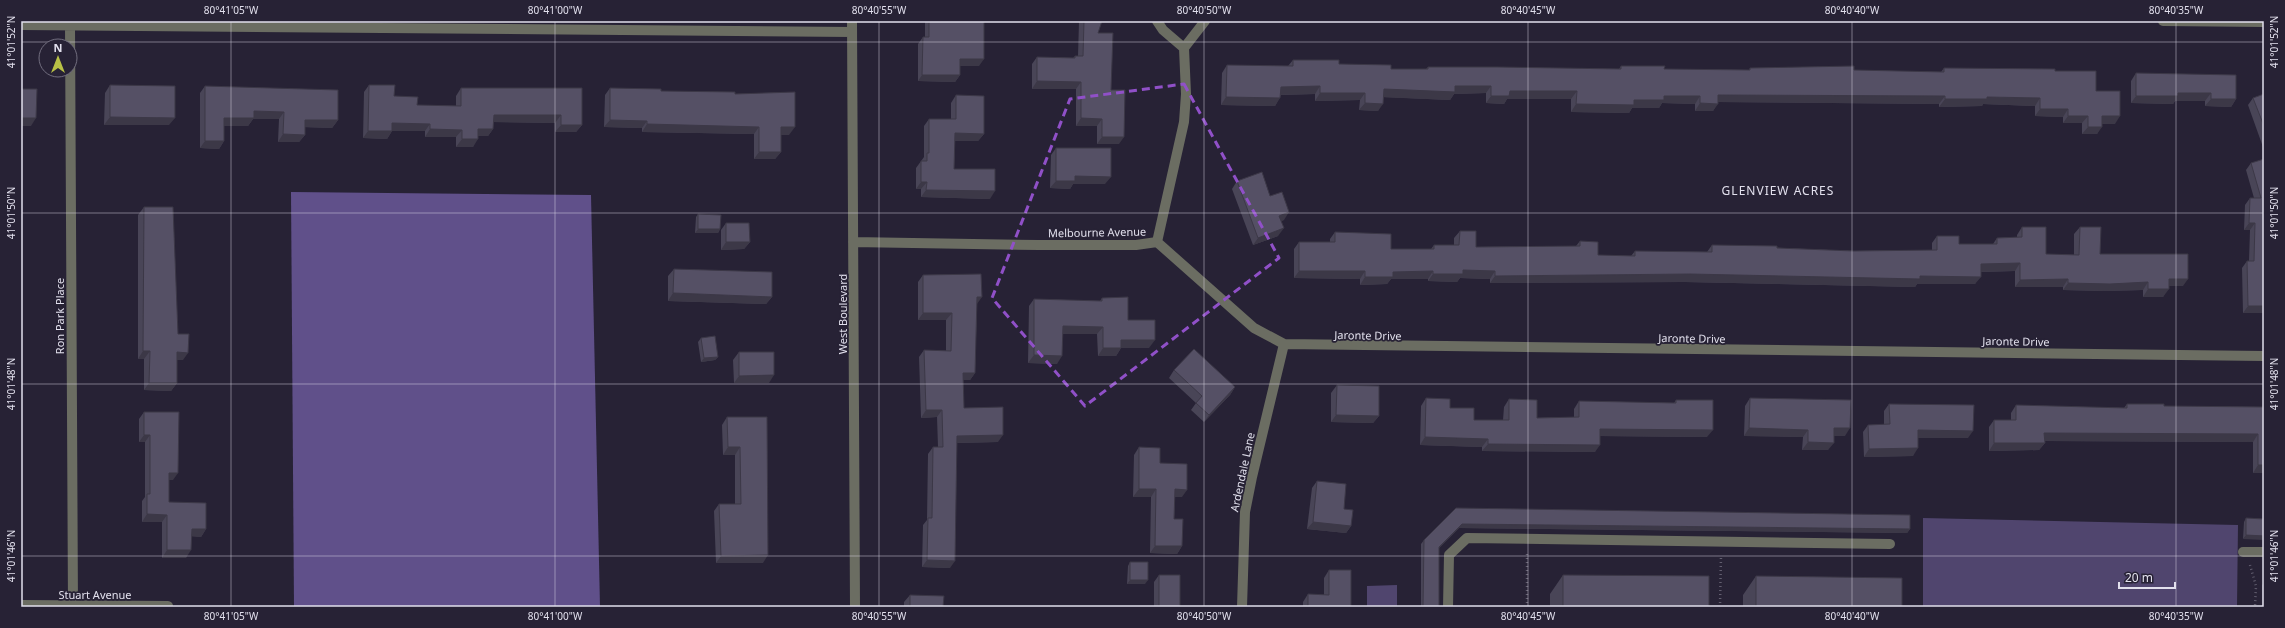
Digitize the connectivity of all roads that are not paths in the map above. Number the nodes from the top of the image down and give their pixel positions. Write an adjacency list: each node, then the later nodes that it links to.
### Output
1 (852, 21): 8 (street, West Boulevard)
2 (1157, 21): 9 (street)
3 (1205, 21): 9 (street)
4 (2163, 21): 5 (street)
5 (2264, 22)
6 (21, 24): 7 (street)
7 (70, 25): 8 (street); 18 (street, Ron Park Place)
8 (852, 32): 10 (street, West Boulevard)
9 (1184, 48): 11 (street, Melbourne Avenue)
10 (853, 242): 11 (street, Melbourne Avenue); 20 (street, West Boulevard)
11 (1157, 242): 12 (street, Jaronte Drive)
12 (1284, 344): 13 (street, Jaronte Drive); 21 (street, Ardendale Lane)
13 (2264, 356)
14 (1890, 544): 22 (street)
15 (2246, 552): 16 (street)
16 (2264, 552)
17 (21, 606): 18 (street, Stuart Avenue)
18 (73, 606): 19 (street, Stuart Avenue)
19 (168, 606)
20 (855, 607)
21 (1242, 607)
22 (1448, 607)

